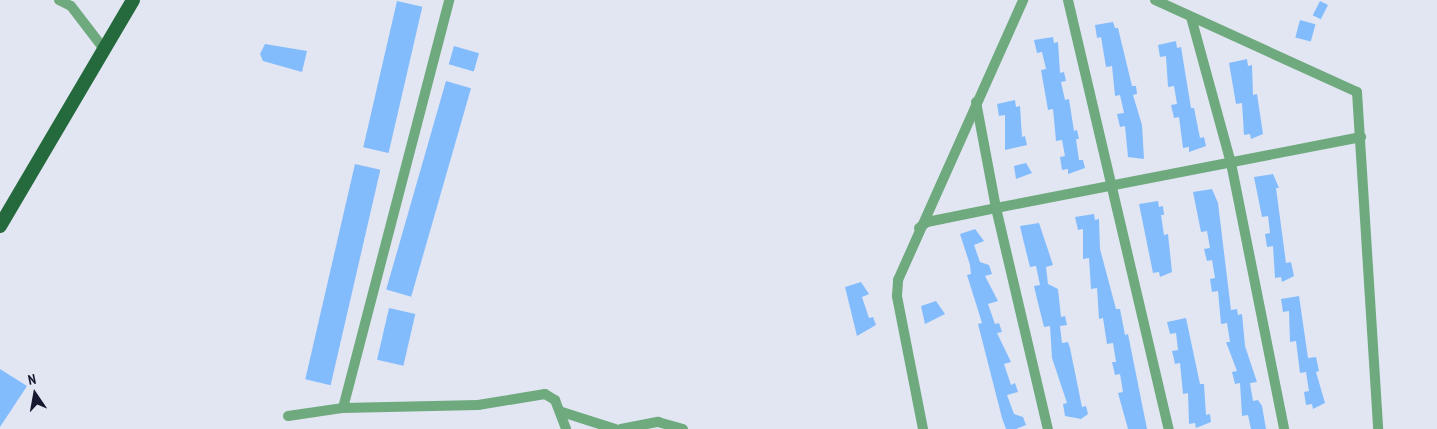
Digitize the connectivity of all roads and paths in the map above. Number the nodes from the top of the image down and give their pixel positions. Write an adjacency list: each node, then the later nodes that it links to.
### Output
1 (59, 0): 8 (street)
2 (133, 0): 8 (main road)
3 (449, 0): 16 (street)
4 (1023, 0): 9 (street)
5 (1068, 0): 12 (street)
6 (1155, 0): 7 (street)
7 (1191, 17): 10 (street); 11 (street)
8 (104, 49): 14 (main road)
9 (976, 102): 13 (street); 15 (street)
10 (1361, 137): 11 (street); 27 (street)
11 (1231, 163): 12 (street); 26 (street)
12 (1113, 185): 13 (street); 25 (street)
13 (996, 208): 15 (street); 24 (street)
14 (0, 226)
15 (920, 228): 23 (street)
16 (343, 408): 17 (street); 18 (street)
17 (562, 412): 19 (street); 20 (street)
18 (288, 416)
19 (566, 429)
20 (615, 429)
21 (621, 429): 22 (street)
22 (683, 429)
23 (924, 429)
24 (1048, 429)
25 (1169, 429)
26 (1284, 429)
27 (1378, 429)

